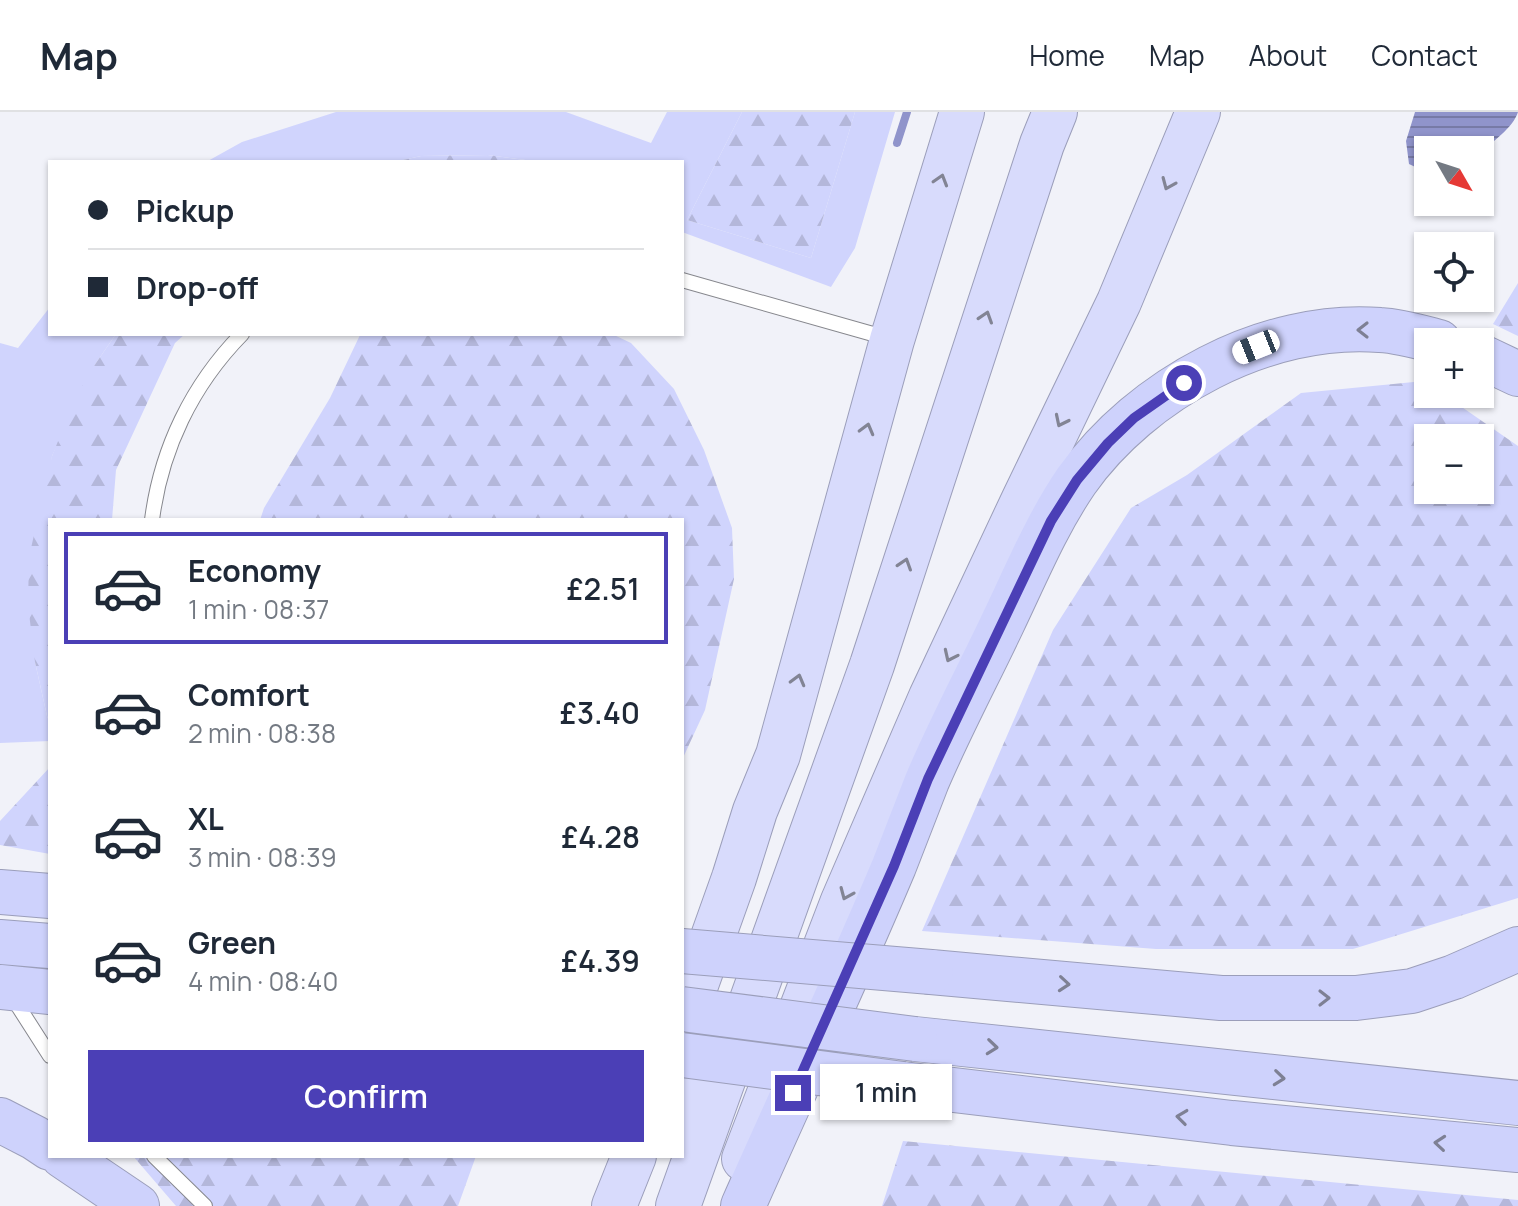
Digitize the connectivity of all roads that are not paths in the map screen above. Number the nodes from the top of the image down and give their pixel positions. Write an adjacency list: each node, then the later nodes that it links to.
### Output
1 (962, 112): 7 (highway, one-way to 1)
2 (1055, 112): 37 (highway, one-way to 2)
3 (1198, 112): 38 (highway, one-way to 38)
4 (684, 281): 7 (lane)
5 (240, 336): 10 (lane)
6 (1414, 337): 39 (highway, one-way to 39)
7 (892, 340): 11 (highway, one-way to 7)
8 (1494, 363): 9 (highway)
9 (1518, 374)
10 (152, 518)
11 (778, 755): 21 (highway); 24 (highway)
12 (0, 892): 13 (highway)
13 (48, 896)
14 (0, 942): 15 (highway)
15 (48, 946)
16 (1518, 949): 17 (highway, one-way to 16, bridge)
17 (684, 951)
18 (3, 988): 19 (highway); 22 (lane)
19 (48, 992)
20 (684, 1009): 25 (highway, one-way to 25, bridge)
21 (684, 1018)
22 (48, 1053)
23 (684, 1055): 28 (highway, one-way to 23, bridge)
24 (684, 1097)
25 (1518, 1103)
26 (0, 1120): 27 (highway)
27 (48, 1147)
28 (1518, 1150)
29 (66, 1158): 33 (highway)
30 (156, 1158): 34 (lane)
31 (633, 1158): 35 (highway)
32 (665, 1158): 36 (highway)
33 (137, 1206)
34 (205, 1206)
35 (614, 1206)
36 (651, 1206)
37 (678, 1206)
38 (726, 1206)
39 (743, 1206)

